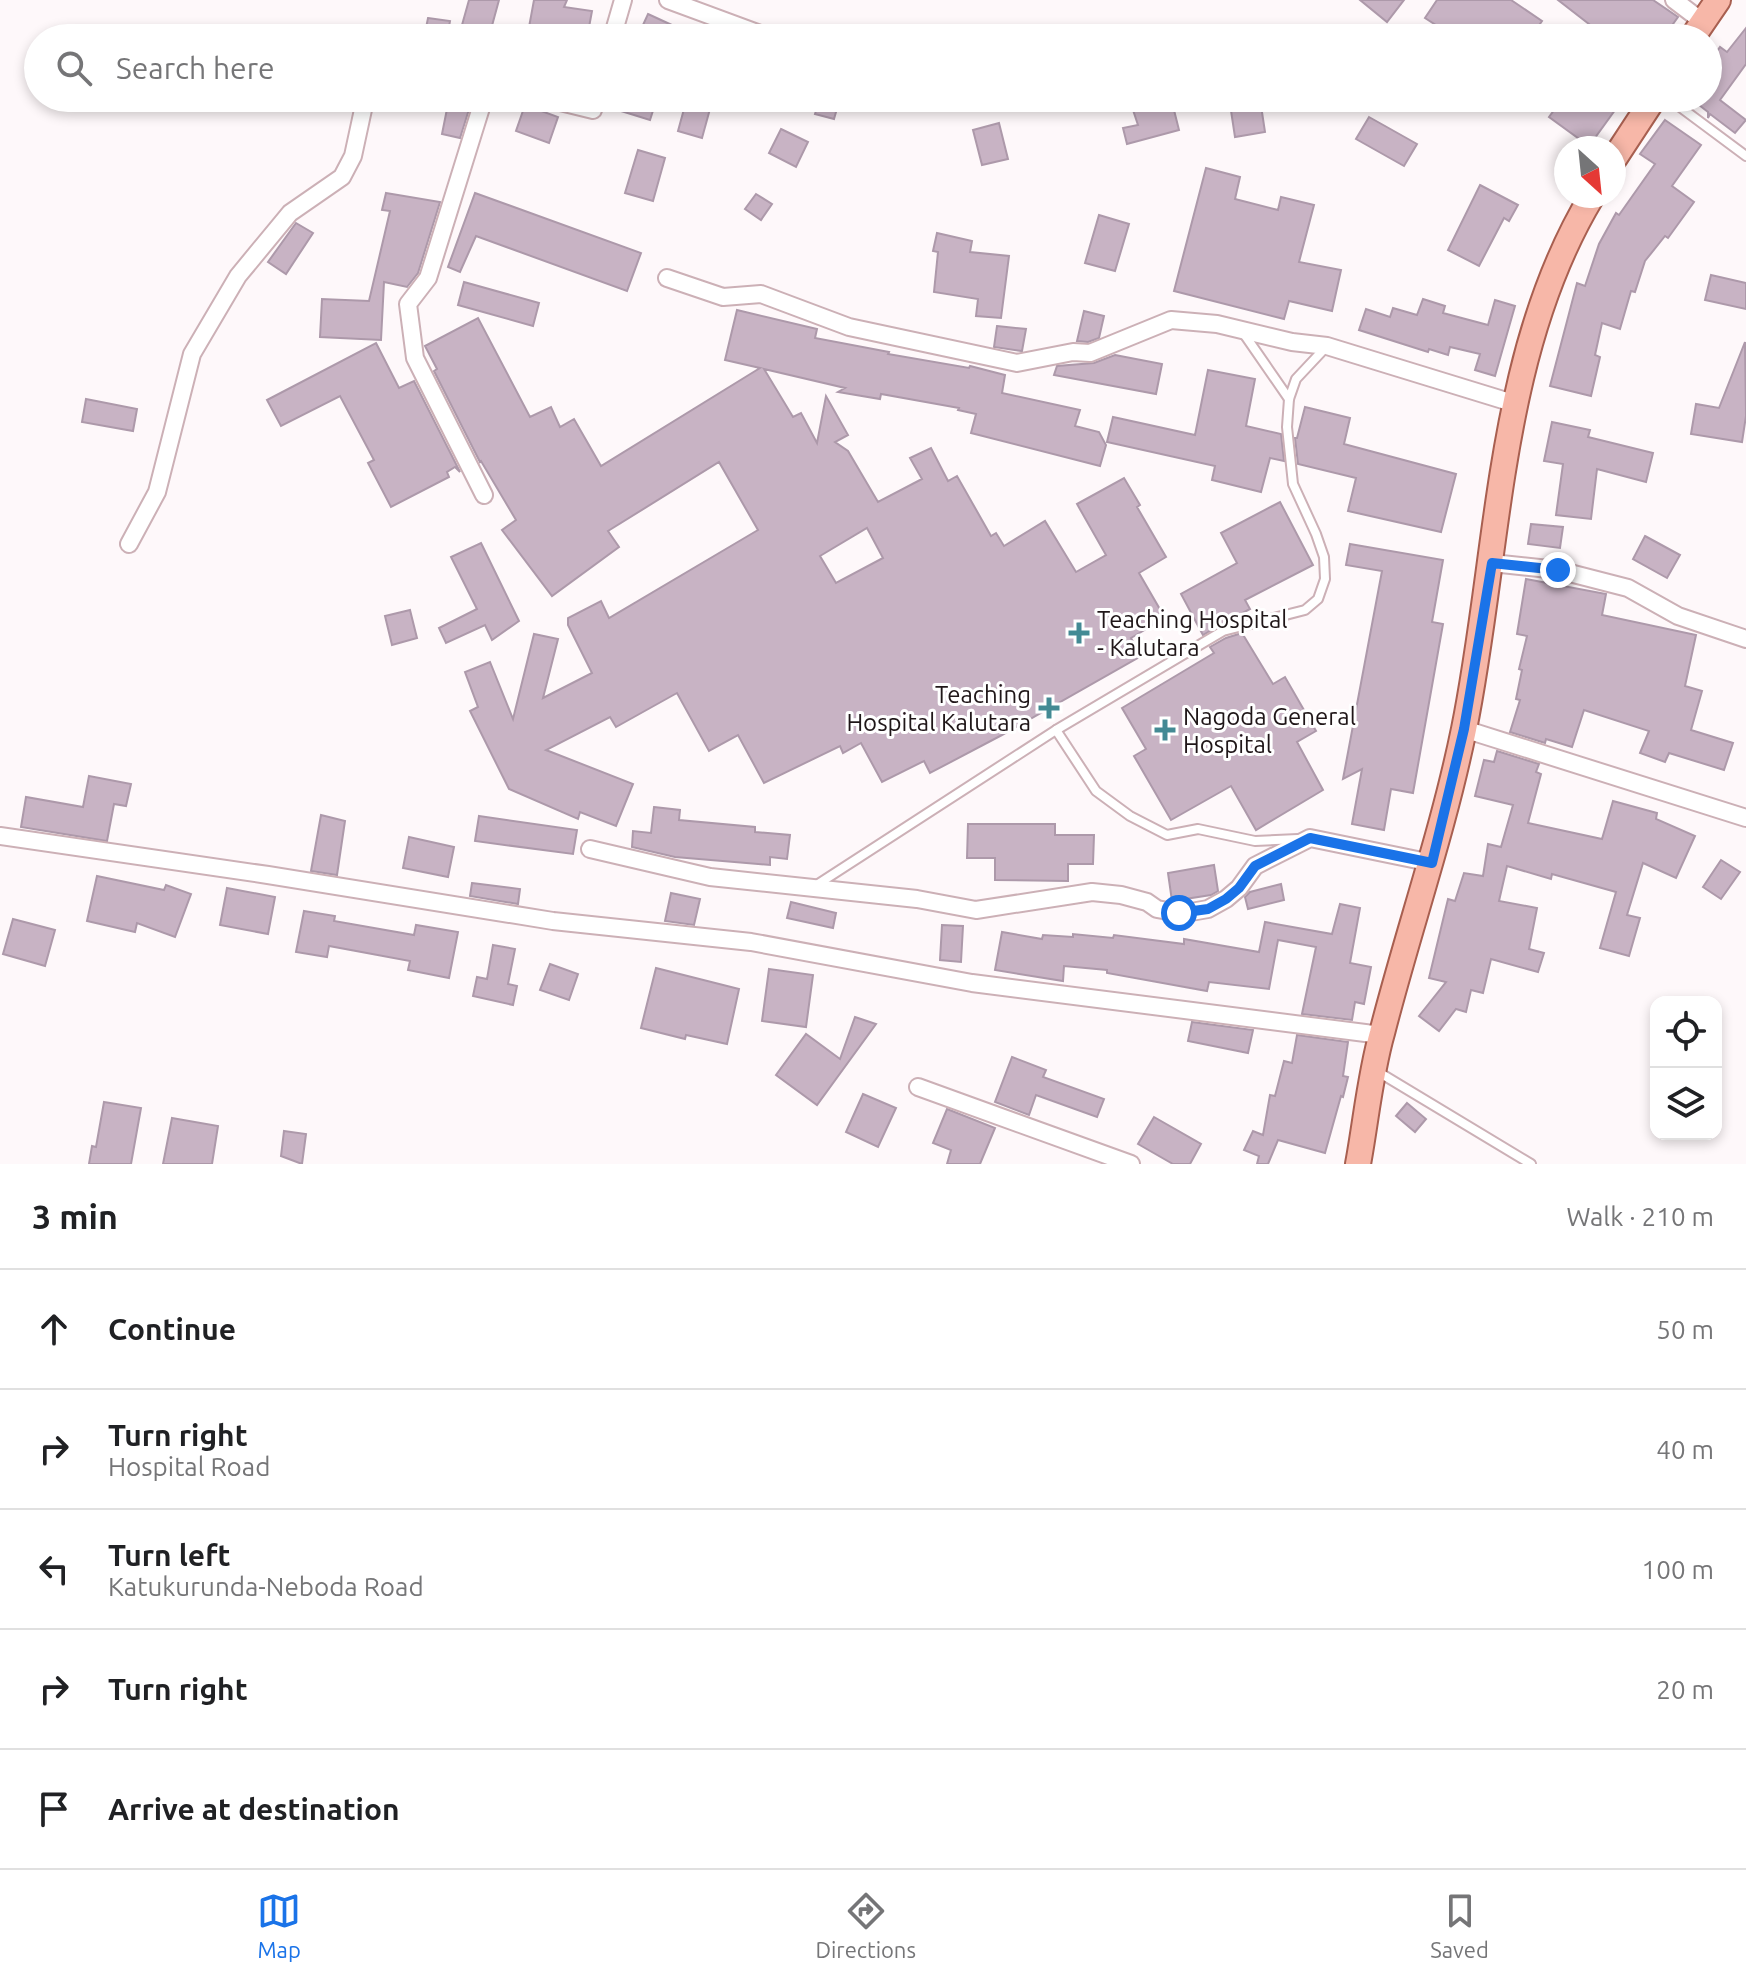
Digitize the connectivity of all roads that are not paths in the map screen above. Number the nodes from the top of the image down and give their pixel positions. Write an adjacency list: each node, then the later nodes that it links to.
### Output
1 (623, 0): 5 (street)
2 (668, 0): 6 (street)
3 (1674, 0): 7 (street)
4 (1718, 0): 8 (main road)
5 (616, 24)
6 (733, 24)
7 (1693, 24)
8 (1702, 24)
9 (362, 112): 22 (street)
10 (480, 112): 21 (street)
11 (1645, 112): 13 (main road)
12 (1687, 112): 14 (lane)
13 (1626, 141)
14 (1746, 156)
15 (1585, 208): 20 (main road)
16 (667, 278): 17 (street)
17 (1242, 331): 18 (street); 19 (lane)
18 (1327, 346): 19 (lane); 20 (street)
19 (1289, 399): 26 (lane)
20 (1516, 404): 23 (main road)
21 (484, 495)
22 (129, 544)
23 (1492, 563): 24 (street); 25 (main road)
24 (1746, 639)
25 (1464, 729): 27 (street); 31 (main road)
26 (1056, 730): 29 (lane); 32 (lane)
27 (1746, 818)
28 (0, 836): 33 (street)
29 (1310, 838): 31 (street); 32 (street)
30 (590, 849): 32 (street)
31 (1432, 863): 33 (main road)
32 (814, 886)
33 (1381, 1035): 34 (main road)
34 (1375, 1070): 37 (main road); 38 (lane)
35 (918, 1087): 36 (street)
36 (1131, 1164)
37 (1358, 1164)
38 (1531, 1164)

